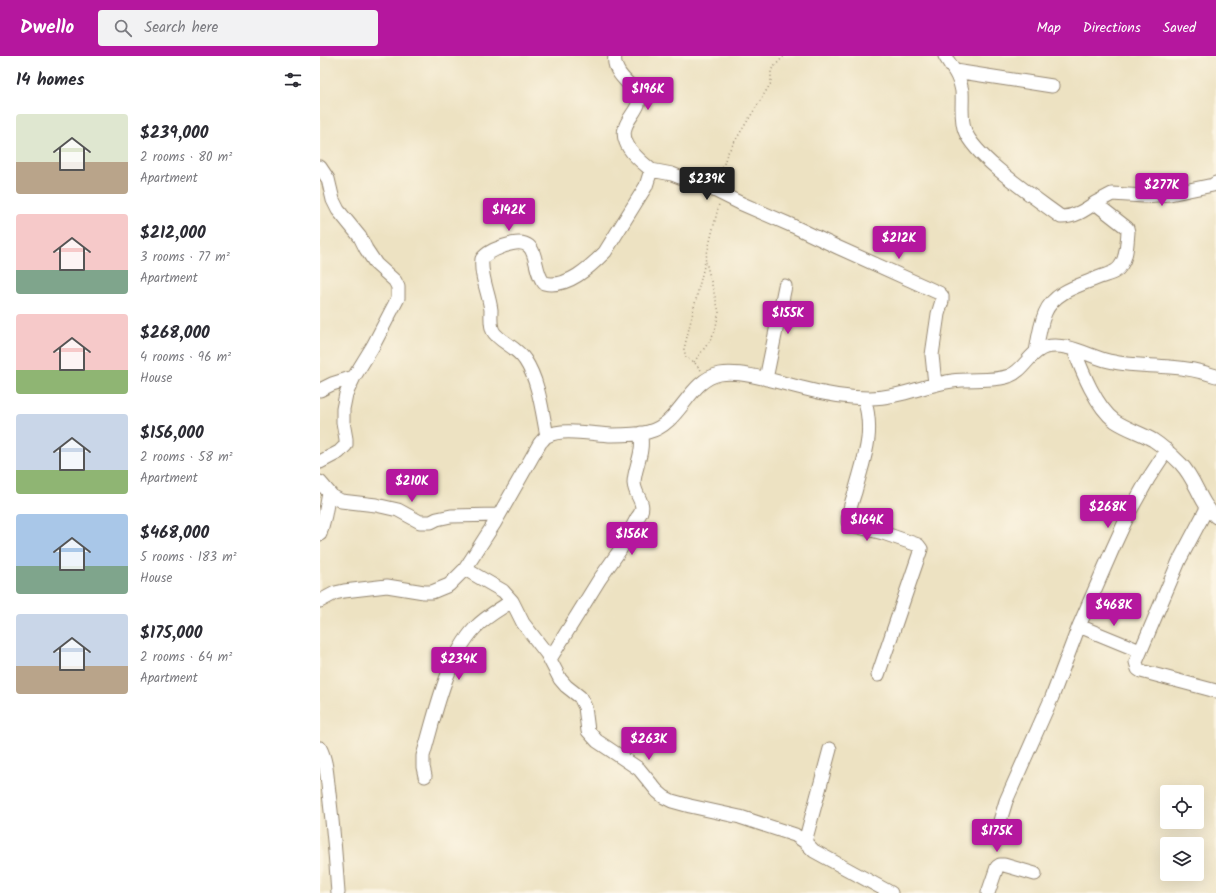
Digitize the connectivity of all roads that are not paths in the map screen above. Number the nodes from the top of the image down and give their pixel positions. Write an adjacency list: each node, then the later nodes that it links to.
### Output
1 (615, 56): 6 (street)
2 (945, 56): 3 (street)
3 (955, 71): 4 (street); 8 (street)
4 (1052, 86)
5 (320, 167): 13 (street)
6 (651, 170): 15 (street); 19 (street)
7 (1216, 183): 8 (street)
8 (1095, 203): 11 (street)
9 (786, 286): 14 (street)
10 (1074, 350): 11 (street); 12 (street); 20 (street)
11 (1036, 352): 15 (street)
12 (1216, 376)
13 (354, 377): 16 (street); 21 (street)
14 (766, 379): 17 (street); 18 (street)
15 (935, 384): 17 (street)
16 (320, 390)
17 (864, 398): 33 (street)
18 (641, 433): 19 (street); 32 (street)
19 (547, 436): 25 (street)
20 (1167, 450): 24 (street); 30 (street)
21 (320, 462)
22 (320, 482): 23 (street)
23 (329, 493): 25 (street); 26 (street)
24 (1212, 513): 31 (street)
25 (498, 515): 27 (street)
26 (320, 534)
27 (465, 569): 28 (street); 29 (street)
28 (320, 601)
29 (512, 601): 32 (street); 37 (street)
30 (1079, 626): 31 (street); 38 (street)
31 (1140, 651): 34 (street)
32 (550, 659): 39 (street)
33 (878, 676)
34 (1216, 691)
35 (320, 748): 41 (street)
36 (830, 749): 39 (street)
37 (425, 776)
38 (1000, 821)
39 (805, 842): 42 (street)
40 (1035, 874): 43 (street)
41 (338, 893)
42 (891, 893)
43 (988, 893)

